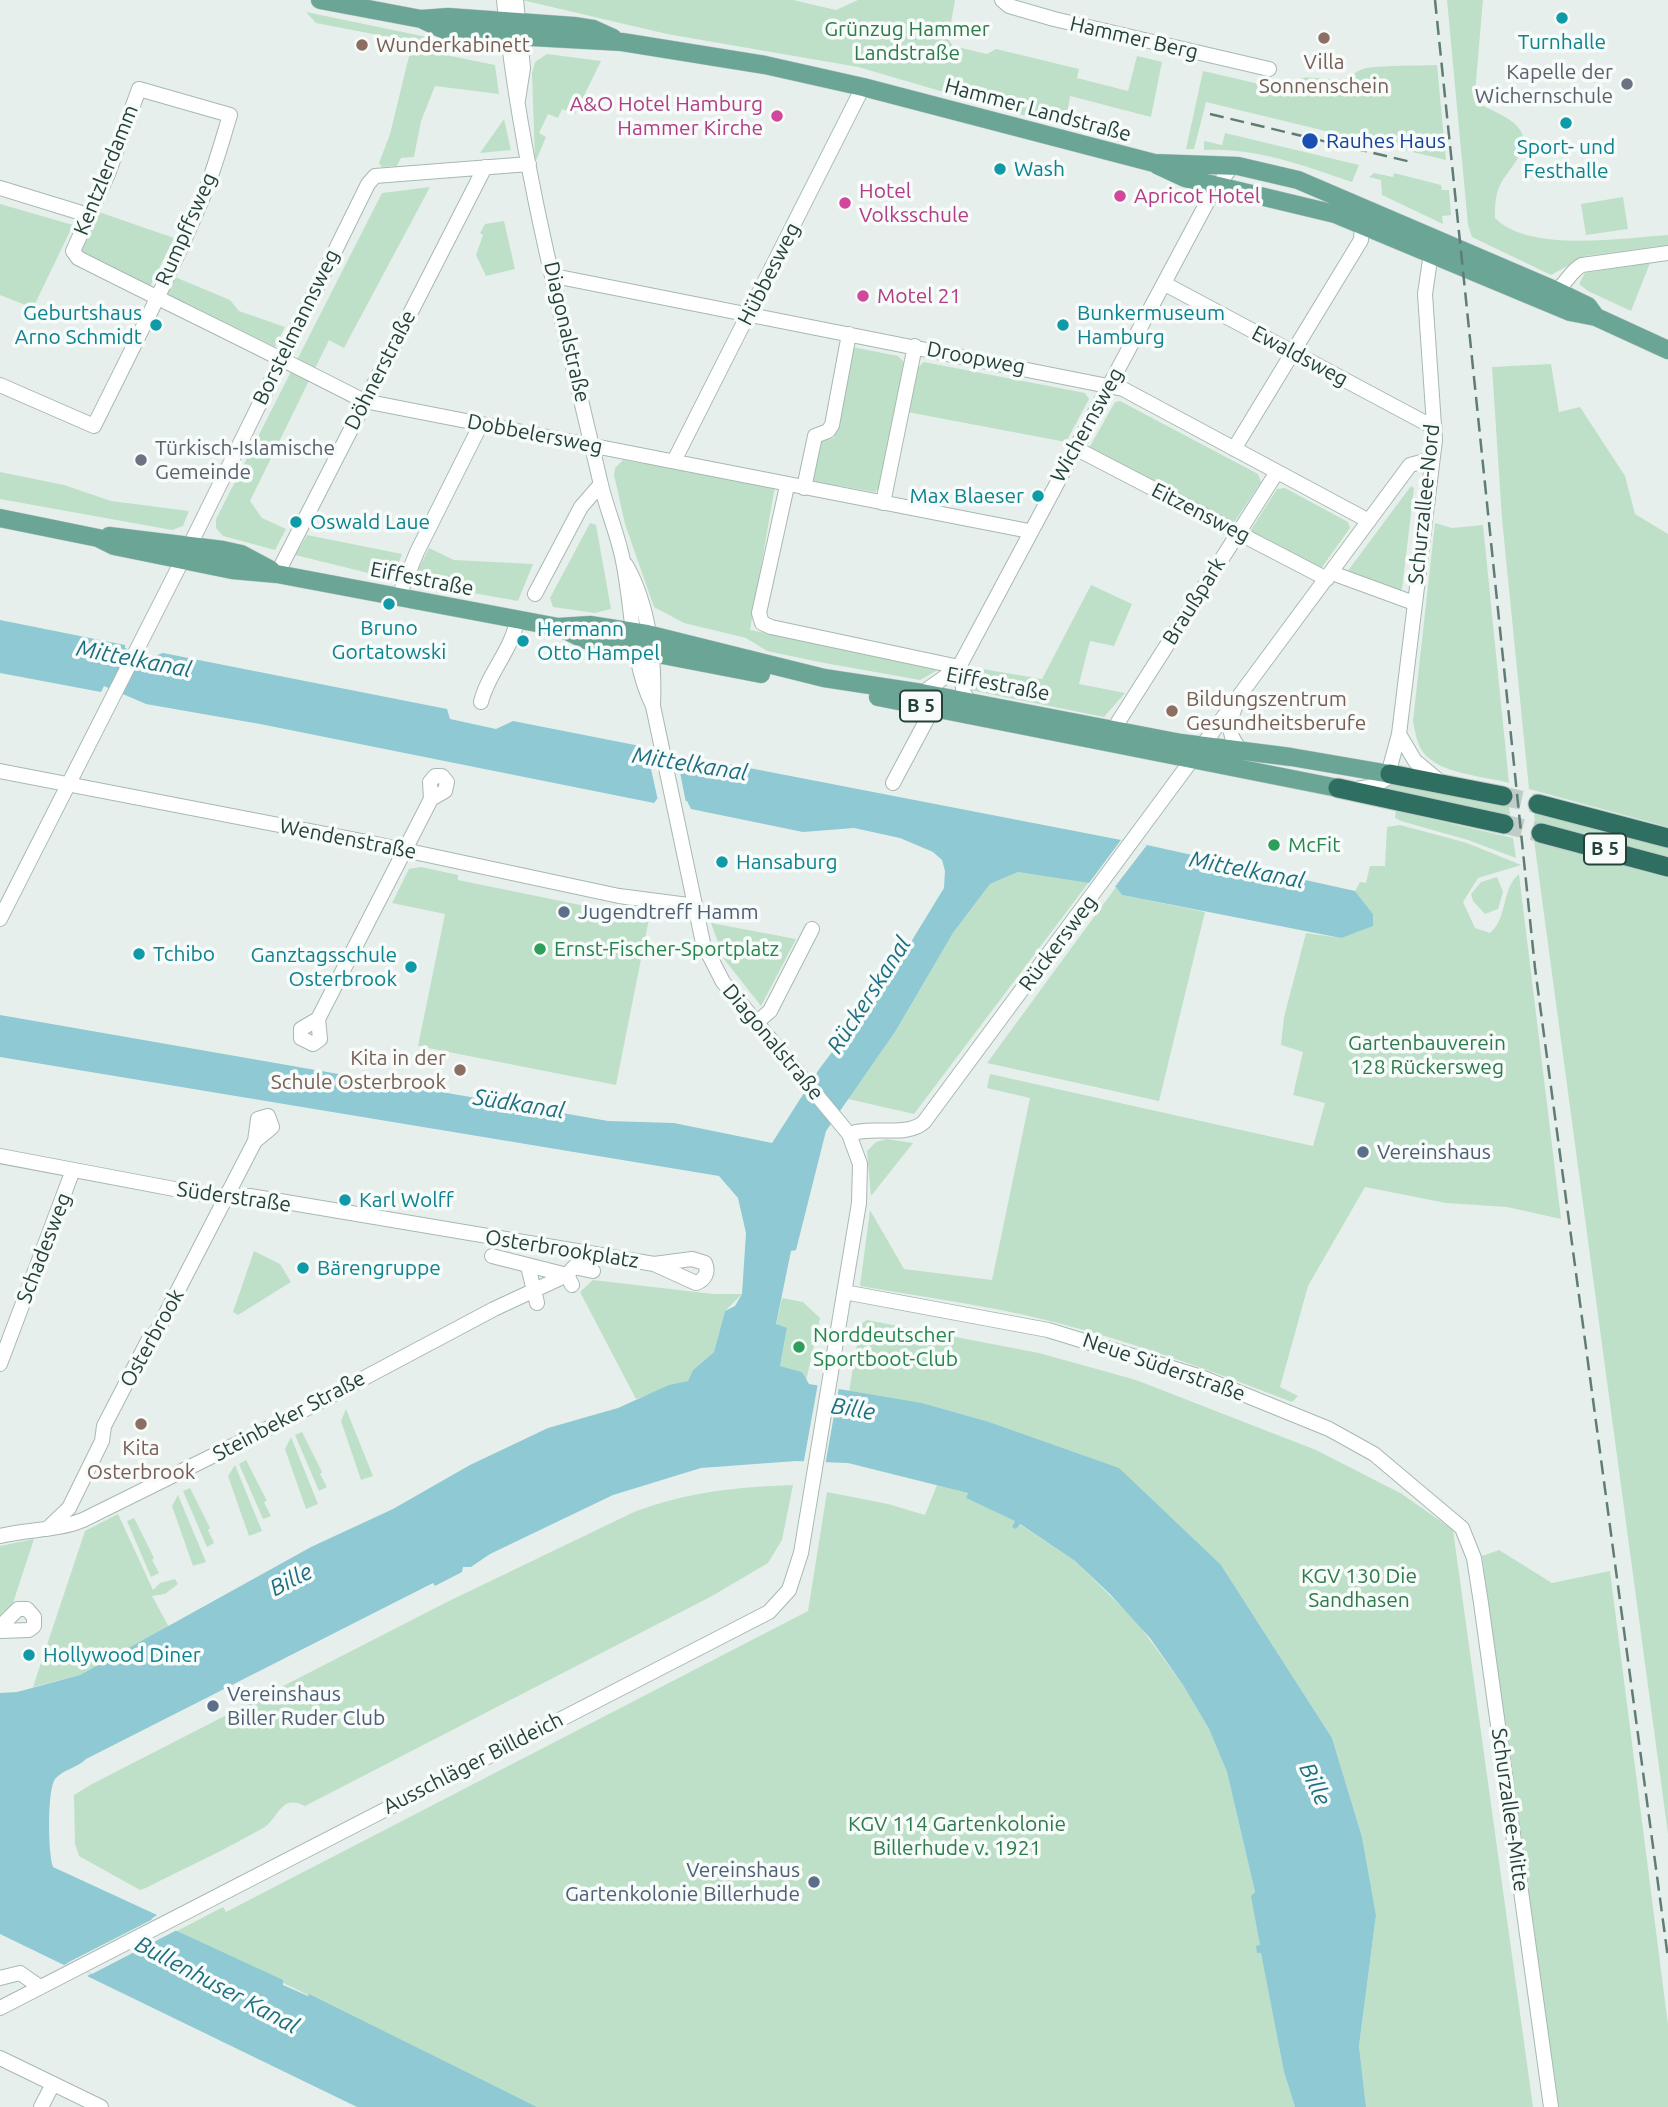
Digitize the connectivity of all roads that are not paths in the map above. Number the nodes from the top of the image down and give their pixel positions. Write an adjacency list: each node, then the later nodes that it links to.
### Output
1 (320, 0): 5 (main road, Hammer Landstraße)
2 (504, 0): 5 (street)
3 (516, 0): 5 (street)
4 (1002, 0): 6 (street, Hammer Berg)
5 (514, 29): 7 (main road, Hammer Landstraße); 10 (street, Diagonalstraße)
6 (1269, 69)
7 (863, 87): 9 (main road, Hammer Landstraße); 28 (street, Hübbesweg)
8 (139, 89): 16 (street, Kentzlerdamm); 27 (street, Rumpffsweg)
9 (1154, 163): 11 (main road, Hammer Landstraße); 13 (main road, Hammer Landstraße)
10 (529, 164): 12 (street, Borstelmannsweg); 23 (street, Diagonalstraße)
11 (1232, 166): 13 (street, Wichernsweg); 15 (main road, Hammer Landstraße)
12 (485, 167): 34 (street, Borstelmannsweg); 37 (street, Döhnerstraße)
13 (1217, 185): 15 (main road); 17 (main road, Hammer Landstraße); 24 (street, Wichernsweg)
14 (0, 188): 16 (street)
15 (1376, 212): 18 (main road, Hammer Landstraße)
16 (88, 215): 19 (street, Kentzlerdamm)
17 (1362, 225): 21 (main road, Hammer Landstraße); 33 (street)
18 (1425, 234): 21 (street); 22 (main road, Hammer Landstraße)
19 (73, 250): 27 (street, Dobbelersweg)
20 (1668, 253): 25 (street)
21 (1433, 254): 22 (main road, Hammer Landstraße); 39 (street, Schurzallee-Nord)
22 (1464, 259): 25 (main road); 26 (main road)
23 (554, 276): 28 (street, Droopweg); 40 (street, Diagonalstraße)
24 (1165, 284): 33 (street, Ewaldsweg); 36 (street, Wichernsweg)
25 (1557, 291): 26 (street); 29 (main road)
26 (1524, 292): 29 (main road)
27 (156, 298): 34 (street, Dobbelersweg); 35 (street, Rumpffsweg)
28 (748, 313): 30 (street, Droopweg); 44 (street, Hübbesweg)
29 (1596, 317): 32 (main road)
30 (849, 334): 31 (street, Droopweg); 48 (street)
31 (915, 346): 36 (street, Droopweg); 49 (street)
32 (1668, 350)
33 (1293, 353): 39 (street, Ewaldsweg); 42 (street)
34 (281, 359): 37 (street, Dobbelersweg); 54 (street, Borstelmannsweg)
35 (0, 385)
36 (1110, 385): 41 (street, Wichernsweg); 42 (street, Droopweg)
37 (364, 401): 38 (street, Dobbelersweg); 55 (street, Döhnerstraße)
38 (481, 425): 40 (street, Dobbelersweg); 58 (street)
39 (1435, 428): 43 (street, Schurzallee-Nord)
40 (593, 445): 44 (street, Dobbelersweg); 46 (street, Diagonalstraße)
41 (1075, 448): 52 (street, Wichernsweg); 53 (street, Eitzensweg)
42 (1234, 449): 45 (street, Droopweg)
43 (1432, 459): 51 (street, Rückersweg); 59 (street, Schurzallee-Nord)
44 (674, 461): 47 (street, Dobbelersweg)
45 (1276, 472): 51 (street, Droopweg); 53 (street, Braußpark)
46 (601, 484): 57 (street); 62 (street, Diagonalstraße)
47 (787, 486): 48 (street, Dobbelersweg); 64 (street, Eiffestraße)
48 (804, 488): 49 (street, Dobbelersweg)
49 (883, 503): 52 (street, Dobbelersweg)
50 (0, 518): 54 (main road, Eiffestraße / B 5)
51 (1369, 521): 56 (street, Rückersweg)
52 (1029, 531): 64 (street, Wichernsweg)
53 (1238, 532): 56 (street, Eitzensweg); 71 (street, Braußpark)
54 (186, 552): 55 (main road, Eiffestraße / B 5); 79 (street, Borstelmannsweg)
55 (277, 574): 58 (main road, Eiffestraße / B 5)
56 (1329, 576): 59 (street, Eitzensweg); 66 (street, Rückersweg)
57 (536, 594)
58 (398, 598): 60 (main road, Eiffestraße / B 5)
59 (1413, 603): 72 (street, Schurzallee-Nord)
60 (517, 620): 61 (main road, Eiffestraße / B 5); 67 (street)
61 (558, 627): 62 (main road, Eiffestraße / B 5); 63 (main road, Eiffestraße / B 5)
62 (640, 633): 63 (street, Diagonalstraße); 65 (main road, Eiffestraße / B 5)
63 (643, 651): 69 (main road, Eiffestraße / B 5); 89 (street, Diagonalstraße)
64 (958, 667): 65 (street, Wichernsweg); 68 (street)
65 (922, 693): 68 (main road, Eiffestraße / B 5)
66 (1237, 699): 73 (street, Rückersweg); 74 (street, Rückersweg)
67 (481, 702)
68 (968, 702): 70 (street); 71 (main road, Eiffestraße / B 5)
69 (933, 708): 70 (main road, Eiffestraße / B 5); 77 (street)
70 (986, 719): 74 (main road, Eiffestraße / B 5)
71 (1113, 730): 74 (main road, Eiffestraße / B 5)
72 (1399, 734): 76 (street, Schurzallee-Nord); 78 (street)
73 (1242, 751): 74 (main road, Eiffestraße / B 5); 76 (main road, Eiffestraße / B 5)
74 (1197, 753): 80 (main road, Eiffestraße / B 5); 94 (street, Rückersweg)
75 (0, 771): 79 (street, Wendenstraße)
76 (1390, 774): 78 (highway, B 5); 80 (street)
77 (893, 783)
78 (1443, 784): 81 (highway, B 5)
79 (68, 785): 87 (street, Wendenstraße); 90 (street, Borstelmannsweg)
80 (1338, 788): 84 (highway, B 5)
81 (1503, 796)
82 (431, 799): 87 (street)
83 (1538, 804): 86 (highway, B 5)
84 (1504, 824)
85 (1541, 833): 88 (highway, B 5)
86 (1668, 838)
87 (404, 851): 89 (street, Wendenstraße); 92 (street)
88 (1668, 867)
89 (696, 906): 93 (street, Diagonalstraße)
90 (0, 919)
91 (813, 929): 93 (street)
92 (318, 1018)
93 (756, 1023): 94 (street, Diagonalstraße)
94 (849, 1134): 105 (street, Diagonalstraße)
95 (255, 1141): 98 (street, Osterbrook)
96 (0, 1156): 97 (street, Süderstraße)
97 (73, 1170): 98 (street, Süderstraße); 107 (street, Schadesweg)
98 (227, 1196): 99 (street, Süderstraße); 109 (street, Osterbrook)
99 (469, 1234): 102 (street, Osterbrookplatz)
100 (492, 1256): 101 (street)
101 (521, 1258): 104 (street); 106 (street)
102 (654, 1264)
103 (593, 1270): 104 (street)
104 (572, 1271): 106 (street)
105 (844, 1292): 108 (street, Diagonalstraße); 110 (street, Neue Süderstraße)
106 (535, 1297): 111 (street, Steinbeker Straße)
107 (0, 1364)
108 (829, 1385): 115 (street, Ausschläger Billdeich)
109 (69, 1508): 111 (street); 112 (street, Osterbrook)
110 (1452, 1519): 121 (street, Schurzallee-Mitte)
111 (83, 1520): 112 (street, Steinbeker Straße)
112 (46, 1530): 113 (street, Steinbeker Straße)
113 (0, 1536)
114 (0, 1978): 115 (street)
115 (40, 1987): 116 (street, Ausschläger Billdeich)
116 (0, 2008)
117 (0, 2059): 118 (street)
118 (52, 2084): 119 (street); 120 (street)
119 (41, 2107)
120 (101, 2107)
121 (1551, 2107)

